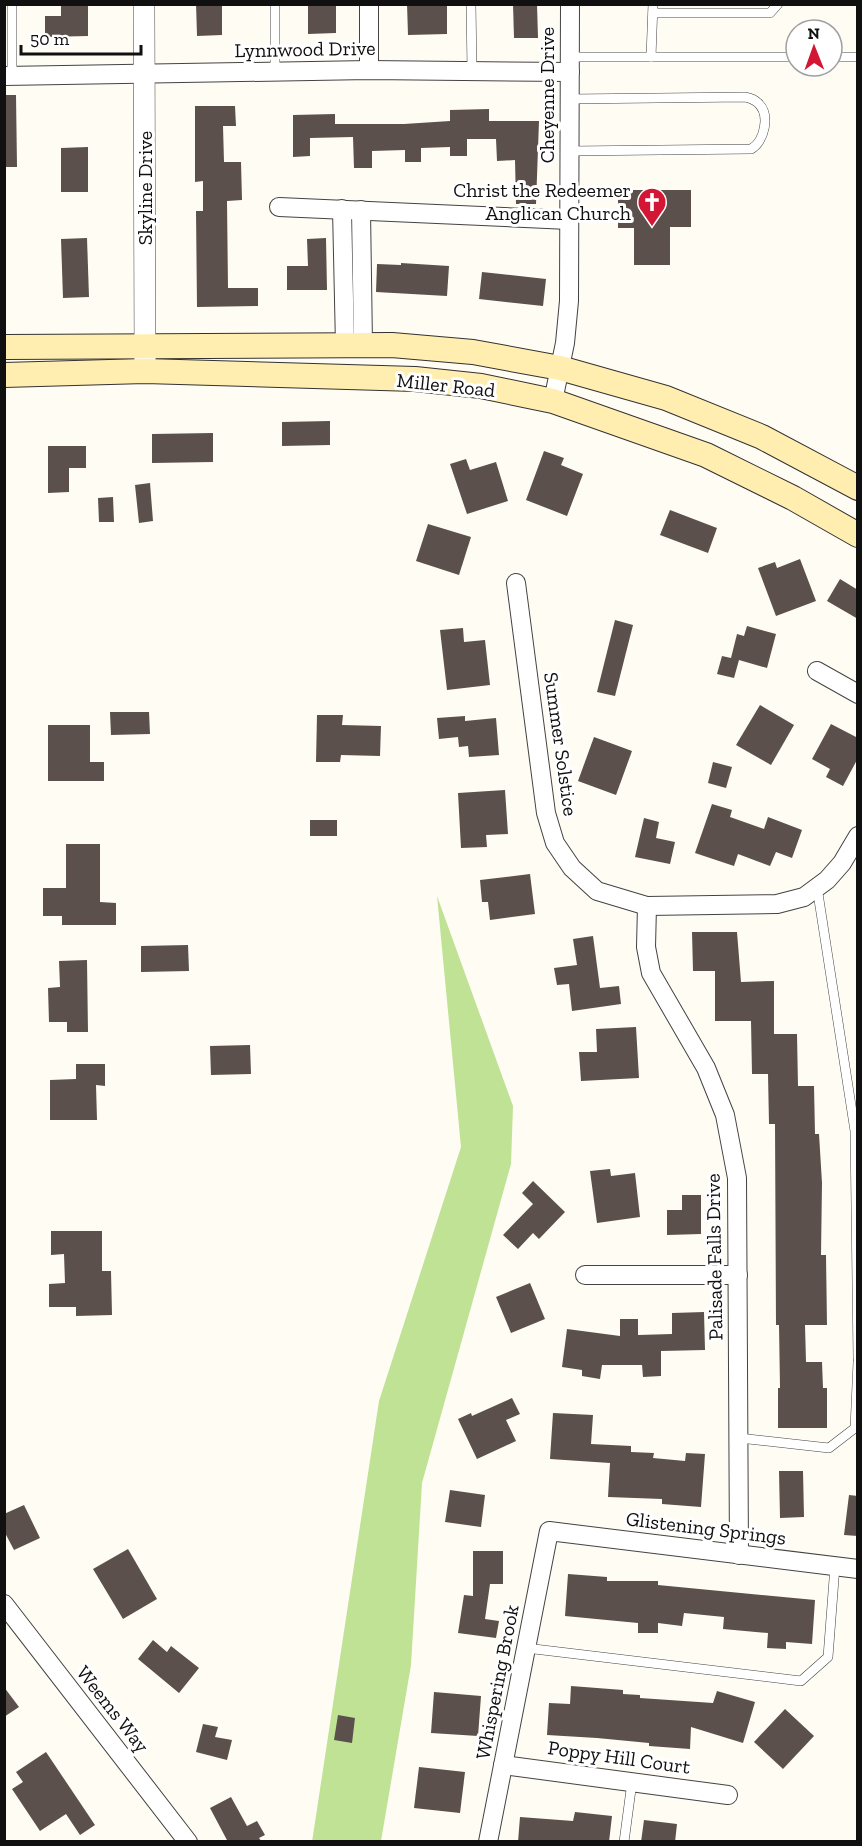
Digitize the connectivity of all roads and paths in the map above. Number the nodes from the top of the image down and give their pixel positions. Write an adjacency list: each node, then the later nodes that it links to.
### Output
1 (12, 4): 16 (lane)
2 (144, 4): 15 (street, Skyline Drive)
3 (275, 4): 14 (lane)
4 (369, 4): 12 (street)
5 (471, 4): 13 (lane)
6 (570, 4): 11 (street, Cheyenne Drive)
7 (778, 4): 8 (lane)
8 (653, 8): 9 (lane)
9 (651, 57): 10 (lane); 11 (lane)
10 (784, 57)
11 (570, 65): 13 (street, Lynnwood Drive); 17 (street, Cheyenne Drive)
12 (369, 70): 13 (street, Lynnwood Drive); 14 (street, Lynnwood Drive)
13 (472, 71)
14 (275, 72): 15 (street, Lynnwood Drive)
15 (145, 75): 16 (street, Lynnwood Drive); 24 (street, Skyline Drive)
16 (8, 76)
17 (570, 99): 18 (street, Cheyenne Drive); 18 (lane)
18 (570, 151): 22 (street, Cheyenne Drive)
19 (279, 207): 20 (street)
20 (342, 210): 21 (street); 23 (street)
21 (361, 210): 22 (street); 23 (street)
22 (569, 220): 26 (street, Cheyenne Drive)
23 (354, 345): 24 (main road, Miller Road); 26 (main road, Miller Road)
24 (145, 346): 25 (main road, Miller Road); 27 (street, Skyline Drive)
25 (4, 347)
26 (560, 368): 29 (street, Cheyenne Drive); 30 (main road, Miller Road)
27 (146, 371): 28 (main road, Miller Road); 29 (main road, Miller Road)
28 (4, 375)
29 (553, 401): 31 (main road, Miller Road)
30 (858, 488)
31 (858, 535)
32 (516, 584): 37 (street, Summer Solstice)
33 (817, 671): 34 (street)
34 (858, 694)
35 (858, 836): 36 (street, Summer Solstice)
36 (817, 887): 37 (street, Summer Solstice); 40 (lane)
37 (647, 906): 39 (street, Palisade Falls Drive)
38 (585, 1275): 39 (street)
39 (738, 1275): 41 (street, Palisade Falls Drive)
40 (858, 1360): 41 (lane)
41 (739, 1438): 43 (street, Palisade Falls Drive)
42 (549, 1531): 43 (street, Glistening Springs); 47 (street, Whispering Brook)
43 (739, 1555): 44 (street, Glistening Springs)
44 (835, 1566): 45 (street, Glistening Springs); 47 (lane)
45 (858, 1569)
46 (4, 1604): 51 (street, Weems Way)
47 (526, 1648): 48 (street, Whispering Brook)
48 (503, 1765): 49 (street, Poppy Hill Court); 52 (street, Whispering Brook)
49 (632, 1782): 50 (street, Poppy Hill Court); 53 (lane)
50 (728, 1795)
51 (188, 1842)
52 (488, 1842)
53 (624, 1842)

